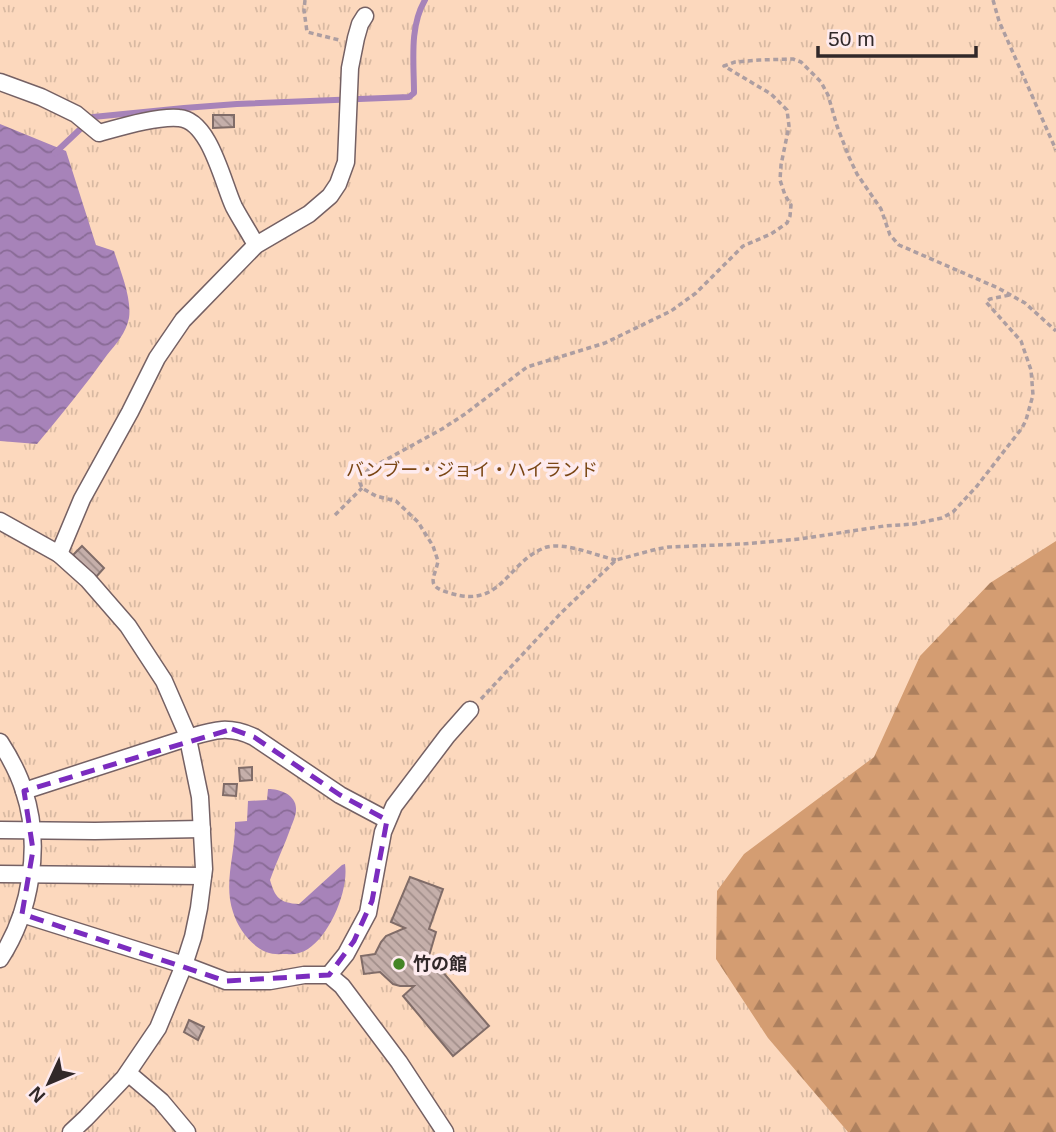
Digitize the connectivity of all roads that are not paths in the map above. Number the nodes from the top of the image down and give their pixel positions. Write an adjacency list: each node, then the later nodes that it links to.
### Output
1 (365, 16): 3 (street)
2 (0, 82): 3 (street)
3 (256, 245): 5 (street)
4 (0, 522): 5 (street)
5 (59, 554): 7 (street)
6 (470, 710): 10 (street)
7 (187, 738): 9 (street); 10 (street); 11 (street)
8 (0, 742): 9 (street)
9 (24, 791): 13 (street)
10 (387, 820): 20 (street)
11 (202, 829): 13 (street); 16 (street)
12 (0, 830): 13 (street)
13 (32, 830): 15 (street)
14 (0, 874): 15 (street)
15 (31, 875): 16 (street); 17 (street)
16 (203, 876): 19 (street)
17 (22, 914): 18 (street); 19 (street)
18 (0, 959)
19 (184, 965): 20 (street); 21 (street)
20 (329, 975): 24 (street)
21 (128, 1073): 22 (street); 23 (street)
22 (71, 1132)
23 (187, 1132)
24 (445, 1132)

